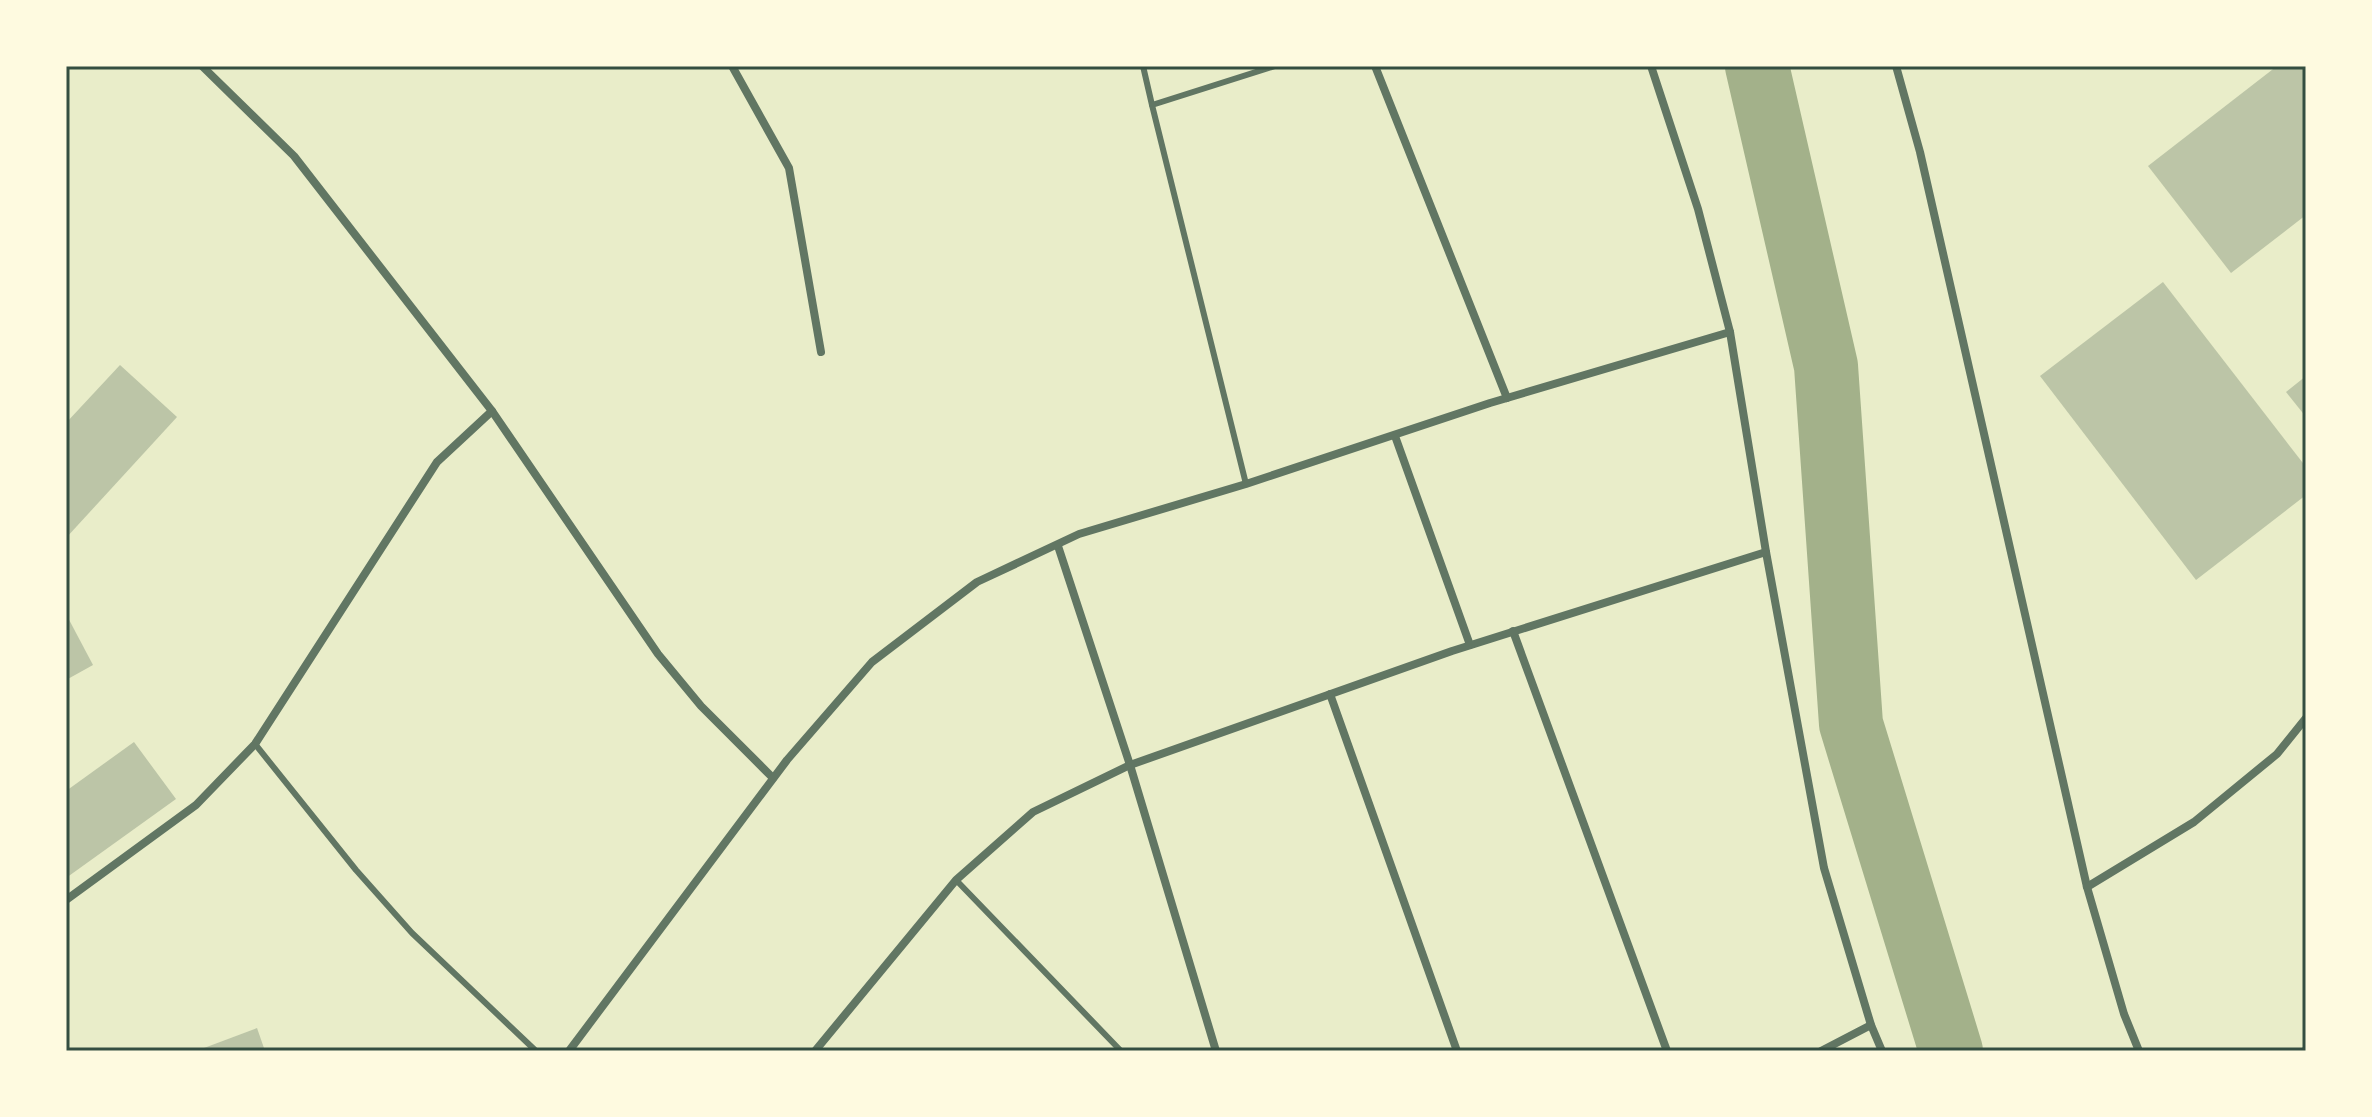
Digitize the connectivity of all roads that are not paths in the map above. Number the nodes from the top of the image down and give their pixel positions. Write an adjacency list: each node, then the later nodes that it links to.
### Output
1 (202, 66): 12 (street)
2 (732, 66): 10 (street)
3 (1143, 66): 8 (lane)
4 (1275, 66): 8 (lane)
5 (1375, 66): 11 (street)
6 (1651, 66): 9 (street)
7 (1896, 66): 25 (street)
8 (1152, 105): 14 (lane)
9 (1730, 332): 11 (street); 16 (street)
10 (821, 352)
11 (1507, 398): 13 (street)
12 (492, 411): 21 (street); 23 (street)
13 (1395, 436): 14 (street); 18 (street)
14 (1246, 484): 15 (street)
15 (1058, 546): 22 (street); 23 (street)
16 (1766, 552): 17 (street); 27 (street)
17 (1513, 631): 18 (street); 34 (street)
18 (1470, 645): 19 (street)
19 (1330, 694): 22 (street); 33 (street)
20 (2306, 719): 25 (street)
21 (255, 744): 26 (street); 28 (lane)
22 (1130, 765): 24 (street); 32 (street)
23 (773, 778): 29 (street)
24 (956, 880): 30 (street); 31 (lane)
25 (2087, 887): 37 (street)
26 (66, 900)
27 (1871, 1025): 35 (street); 36 (street)
28 (536, 1051)
29 (569, 1051)
30 (815, 1051)
31 (1121, 1051)
32 (1216, 1051)
33 (1457, 1051)
34 (1667, 1051)
35 (1821, 1051)
36 (1882, 1051)
37 (2139, 1051)

